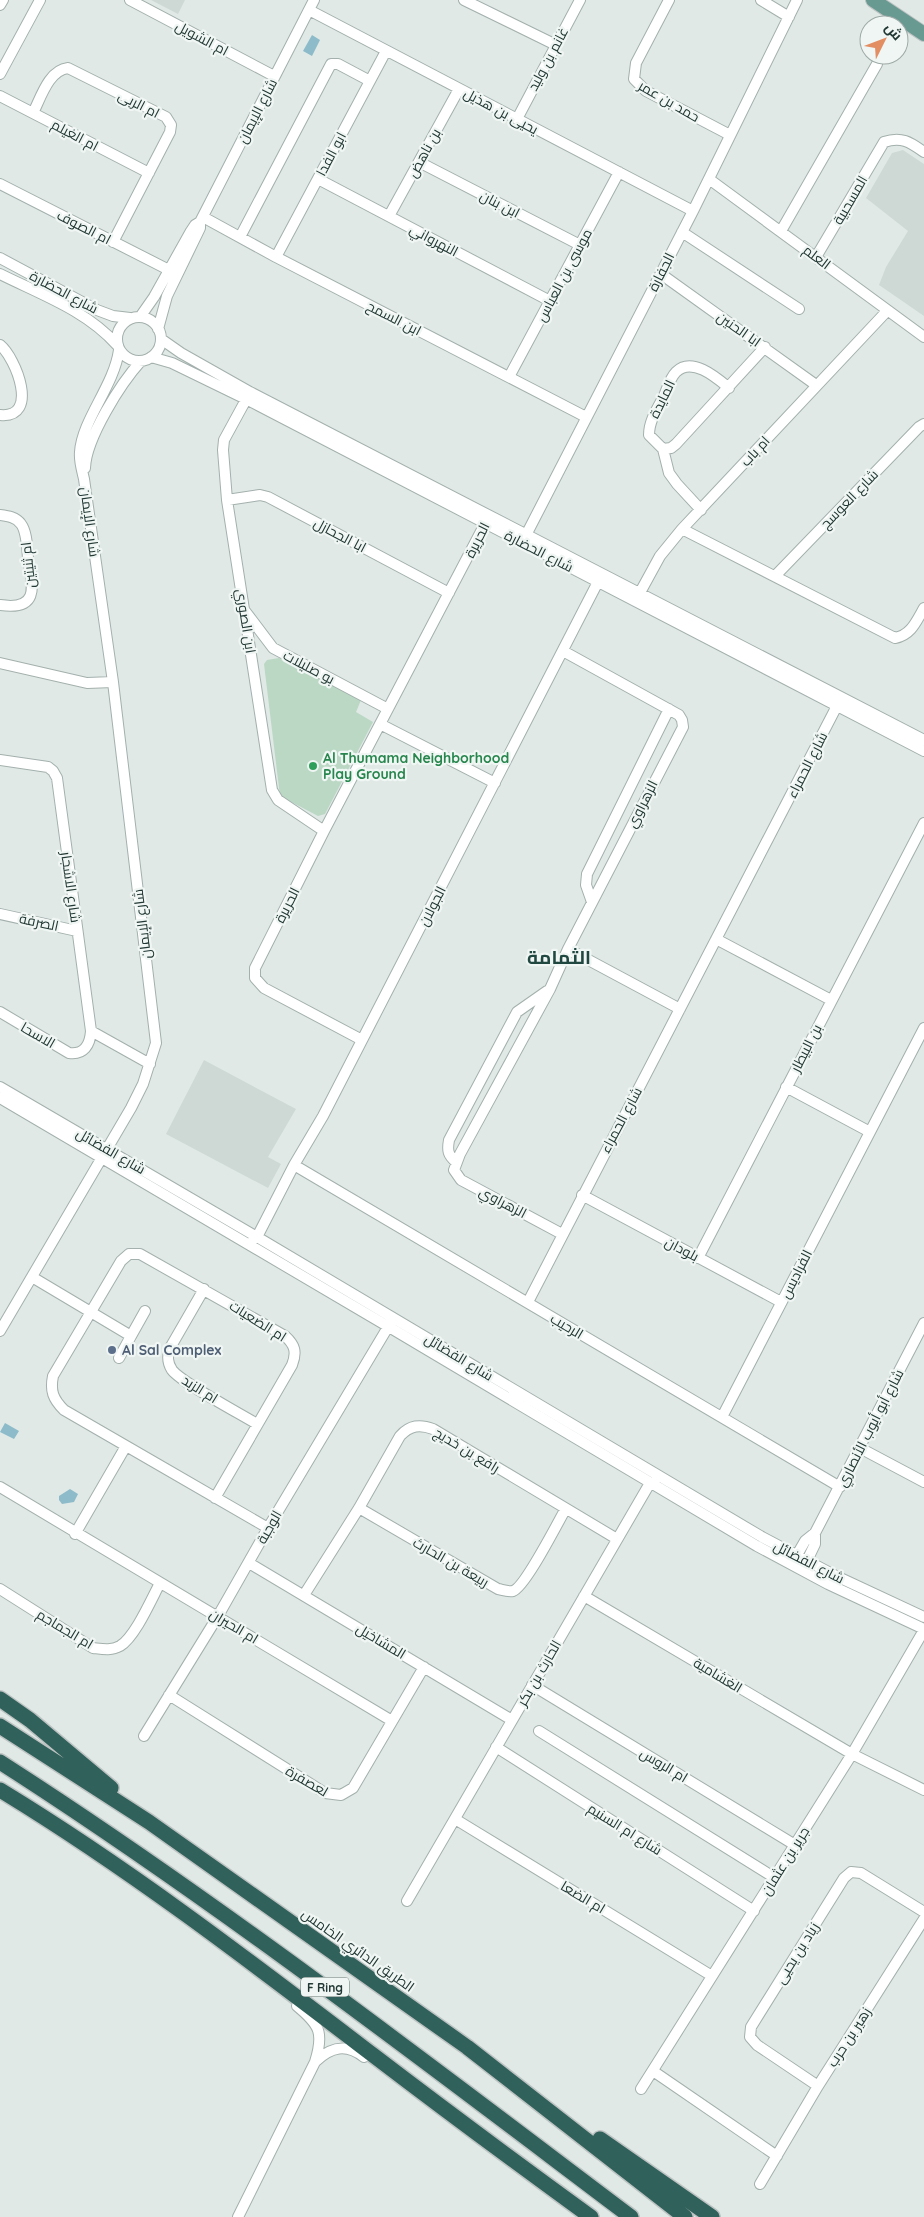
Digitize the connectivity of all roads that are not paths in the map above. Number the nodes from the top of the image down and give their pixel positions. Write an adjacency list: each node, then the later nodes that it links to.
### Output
1 (3, 0): 11 (street)
2 (40, 0): 18 (street)
3 (130, 0): 19 (street, ام الشويل)
4 (314, 0): 12 (street, شارع الإيمان)
5 (464, 0): 15 (street)
6 (580, 0): 15 (street, غانم بن وليد)
7 (669, 0): 25 (street, حمد بن عمر)
8 (761, 0): 13 (street)
9 (797, 0): 13 (street, الجفارة)
10 (873, 0): 14 (main road)
11 (0, 5)
12 (309, 10): 16 (street, يحيى بن هذيل); 19 (street, شارع الإيمان)
13 (788, 17): 25 (street, الجفارة)
14 (924, 34)
15 (556, 46): 24 (street, غانم بن وليد)
16 (386, 51): 20 (street, ابو الفدا); 21 (street, يحيى بن هذيل)
17 (876, 65): 36 (street)
18 (0, 74)
19 (274, 76): 35 (street, شارع الإيمان)
20 (370, 82): 30 (street, ابو الفدا); 38 (street)
21 (459, 89): 24 (street, يحيى بن هذيل); 27 (street, بن ناهض)
22 (0, 96): 23 (street, ام الغيلم)
23 (32, 112): 29 (street, ام الغيلم); 29 (street, ام الربى)
24 (517, 119): 28 (street, يحيى بن هذيل)
25 (730, 135): 31 (street, الجفارة)
26 (924, 152): 42 (street, المسحبية)
27 (419, 162): 34 (street, بن ناهض); 40 (street, ابن بنان)
28 (619, 172): 33 (street, يحيى بن هذيل); 40 (street, موسى بن العباس)
29 (149, 174): 39 (street, ام الربى)
30 (318, 179): 34 (street, النهرواني); 41 (street, ابو الفدا)
31 (708, 179): 33 (street, الجفارة); 36 (street, العلم)
32 (0, 184): 39 (street, ام الصوف)
33 (693, 211): 37 (street, الجفارة)
34 (389, 216): 47 (street, النهرواني)
35 (202, 219): 38 (street, ابن السمح); 44 (street, شارع الإيمان); 51 (street, شارع الإيمان)
36 (781, 231): 42 (street, العلم)
37 (682, 232): 46 (street, الجفارة); 48 (street)
38 (240, 237): 41 (street, ابن السمح)
39 (113, 242): 44 (street, ام الصوف)
40 (580, 245): 47 (street, موسى بن العباس)
41 (276, 257): 57 (street, ابن السمح)
42 (816, 257): 49 (street, العلم)
43 (0, 258): 50 (street, شارع الحضارة)
44 (169, 270): 50 (street, شارع الإيمان)
45 (0, 274): 54 (street, شارع الحضارة)
46 (660, 274): 55 (street, ابا الحنين); 62 (street, الجفارة)
47 (550, 301): 57 (street, موسى بن العباس)
48 (799, 309)
49 (887, 311): 52 (street, العلم); 58 (street, ام باب)
50 (135, 318): 51 (street); 54 (street)
51 (160, 334): 56 (street); 60 (street, شارع الحضارة)
52 (924, 337)
53 (0, 345): 61 (street)
54 (118, 347): 56 (street); 65 (street, شارع الإيمان)
55 (766, 347): 58 (street, ابا الحنين); 59 (street)
56 (146, 359): 60 (street, شارع الحضارة); 65 (street, شارع الإيمان)
57 (510, 377): 62 (street, ابن السمح)
58 (816, 386): 67 (street, ام باب)
59 (730, 388): 64 (street); 64 (street, المايدة)
60 (248, 396): 66 (street, ابن الصوري); 69 (street, شارع الحضارة)
61 (0, 415)
62 (586, 417): 71 (street, الجفارة)
63 (924, 424): 72 (street, شارع العوسج)
64 (663, 449): 67 (street)
65 (84, 479): 81 (street, شارع الإيمان)
66 (228, 500): 74 (street, ابا الجحازل); 78 (street, ابن الصوري)
67 (701, 510): 70 (street, ام باب)
68 (0, 515): 76 (street, ام ثنيتين)
69 (487, 519): 71 (street, شارع الحضارة); 74 (street, الحريرة)
70 (682, 529): 72 (street); 75 (street, ام باب)
71 (524, 538): 73 (street, شارع الحضارة)
72 (776, 575): 77 (street)
73 (600, 578): 75 (street, شارع الحضارة); 79 (street, الجولان)
74 (449, 593): 83 (street, الحريرة)
75 (637, 596): 82 (street, شارع الحضارة)
76 (0, 605)
77 (924, 608)
78 (244, 609): 83 (street, بو صليلات); 90 (street, ابن الصوري)
79 (563, 650): 84 (street, الزهراوي); 88 (street, الجولان)
80 (0, 663): 81 (street)
81 (112, 682): 105 (street, شارع الإيمان)
82 (839, 702): 86 (street, شارع الحضارة); 95 (street, شارع الحمراء)
83 (388, 709): 85 (street, الحريرة)
84 (669, 709): 92 (street, الزهراوي); 92 (street, الزهراوي)
85 (380, 724): 88 (street); 90 (street, الحريرة)
86 (923, 744)
87 (0, 760): 94 (street, شارع الاشجار)
88 (495, 783): 103 (street, الجولان)
89 (924, 824): 91 (street, بن البيطار)
90 (324, 831): 103 (street, الحريرة)
91 (920, 841): 98 (street, بن البيطار)
92 (592, 902): 96 (street, الزهراوي)
93 (0, 914): 94 (street, الصرفة)
94 (77, 931): 102 (street, شارع الاشجار)
95 (716, 939): 98 (street); 99 (street, شارع الحمراء)
96 (568, 948): 97 (street, الزهراوي); 99 (street)
97 (550, 989): 111 (street, الزهراوي); 111 (street, الزهراوي)
98 (831, 1000): 107 (street, بن البيطار)
99 (680, 1008): 113 (street, شارع الحمراء)
100 (0, 1012): 102 (street, الاسحا)
101 (924, 1028): 104 (street, الفراديس)
102 (91, 1031): 105 (street)
103 (362, 1040): 112 (street, الجولان)
104 (920, 1046): 109 (street, الفراديس)
105 (150, 1064): 110 (street, شارع الإيمان)
106 (0, 1087): 110 (street, شارع الفضائل)
107 (786, 1087): 109 (street); 117 (street, بن البيطار)
108 (0, 1098): 110 (street)
109 (870, 1132): 121 (street, الفراديس)
110 (106, 1154): 114 (street); 116 (street, شارع الفضائل); 118 (street, شارع الإيمان)
111 (456, 1162): 115 (street, الزهراوي)
112 (294, 1165): 116 (street, الجولان); 120 (street, الرحيب)
113 (582, 1195): 115 (street, شارع الحمراء); 117 (street, بلودان)
114 (214, 1225): 116 (street); 124 (street)
115 (562, 1234): 120 (street, شارع الحمراء)
116 (257, 1237): 124 (street, شارع الفضائل)
117 (698, 1258): 121 (street, بلودان)
118 (32, 1277): 122 (street); 126 (street, شارع الإيمان)
119 (204, 1289): 122 (street, ام الضعيات); 130 (street, ام الزبد); 130 (street, ام الضعيات)
120 (528, 1302): 129 (street, الرحيب)
121 (781, 1302): 129 (street, الفراديس)
122 (90, 1311): 127 (street); 131 (street, ام الضعيات)
123 (145, 1311): 127 (street)
124 (391, 1322): 134 (street); 137 (street, شارع الفضائل); 141 (street, الوجبة)
125 (924, 1323): 132 (street, شارع أبو أيوب الأنصاري)
126 (0, 1331)
127 (131, 1336): 128 (street)
128 (119, 1358)
129 (722, 1417): 135 (street, الرحيب)
130 (257, 1424): 138 (street, ام الضعيات)
131 (126, 1446): 138 (street, ام الضعيات); 143 (street)
132 (860, 1448): 133 (street); 135 (street, شارع أبو أيوب الأنصاري)
133 (924, 1482)
134 (650, 1483): 137 (street); 144 (street, الحارث بن بكر); 145 (street)
135 (840, 1486): 142 (street, شارع أبو أيوب الأنصاري)
136 (0, 1487): 143 (street, ام الحيران)
137 (689, 1495): 145 (street, شارع الفضائل)
138 (215, 1498): 141 (street, ام الضعيات)
139 (359, 1508): 140 (street, ربيعة بن الحارث); 140 (street, رافع بن خديج); 150 (street, رافع بن خديج)
140 (565, 1510): 144 (street, رافع بن خديج)
141 (268, 1528): 146 (street, الوجبة)
142 (815, 1533): 145 (street, شارع أبو أيوب الأنصاري); 147 (street, شارع أبو أيوب الأنصاري)
143 (75, 1534): 148 (street, ام الحيران)
144 (617, 1539): 151 (street, الحارث بن بكر)
145 (794, 1561): 147 (street, شارع الفضائل)
146 (249, 1563): 150 (street, المشاخيل); 152 (street, الوجبة)
147 (804, 1566): 153 (street, شارع الفضائل); 154 (street)
148 (160, 1584): 149 (street, ام الجماجم); 152 (street, ام الحيران)
149 (0, 1589)
150 (304, 1595): 155 (street, المشاخيل)
151 (584, 1596): 156 (street, الحارث بن بكر); 165 (street, الغشامية)
152 (218, 1616): 157 (street, الوجبة); 160 (street, ام الحيران)
153 (924, 1617)
154 (924, 1630): 165 (street, جرير بن عثمان)
155 (424, 1667): 159 (street, المشاخيل); 160 (street, لعصفرة)
156 (532, 1685): 159 (street, الحارث بن بكر); 171 (street, ام الروس)
157 (169, 1695): 160 (street, لعصفرة); 163 (street, الوجبة)
158 (0, 1700): 170 (highway)
159 (512, 1720): 164 (street, الحارث بن بكر)
160 (392, 1721)
161 (0, 1726): 170 (highway, الطريق الدائري الخامس / F Ring)
162 (539, 1731): 172 (street)
163 (144, 1736)
164 (496, 1747): 169 (street, الحارث بن بكر); 174 (street, شارع ام السنيم)
165 (852, 1754): 168 (street); 171 (street, جرير بن عثمان)
166 (4, 1765): 189 (highway, F Ring)
167 (0, 1790): 177 (highway)
168 (924, 1790)
169 (455, 1819): 173 (street, الحارث بن بكر); 178 (street, ام الضعا)
170 (150, 1822): 179 (highway, الطريق الدائري الخامس / F Ring)
171 (795, 1845): 172 (street, جرير بن عثمان)
172 (775, 1878): 174 (street, جرير بن عثمان)
173 (407, 1901)
174 (754, 1911): 178 (street, جرير بن عثمان)
175 (924, 1912): 182 (street, زياد بن يحيى)
176 (924, 1919): 182 (street, زهير بن حرب)
177 (255, 1966): 180 (street); 184 (highway)
178 (712, 1976): 181 (street, جرير بن عثمان)
179 (467, 2047): 190 (highway, الطريق الدائري الخامس / F Ring); 191 (highway)
180 (315, 2062): 184 (street); 187 (street)
181 (653, 2071): 183 (street, جرير بن عثمان); 185 (street)
182 (818, 2086): 185 (street, زهير بن حرب)
183 (641, 2089)
184 (442, 2106): 188 (highway)
185 (777, 2156): 186 (street, زهير بن حرب)
186 (760, 2184)
187 (238, 2217)
188 (591, 2217)
189 (631, 2217)
190 (685, 2217)
191 (712, 2217)

